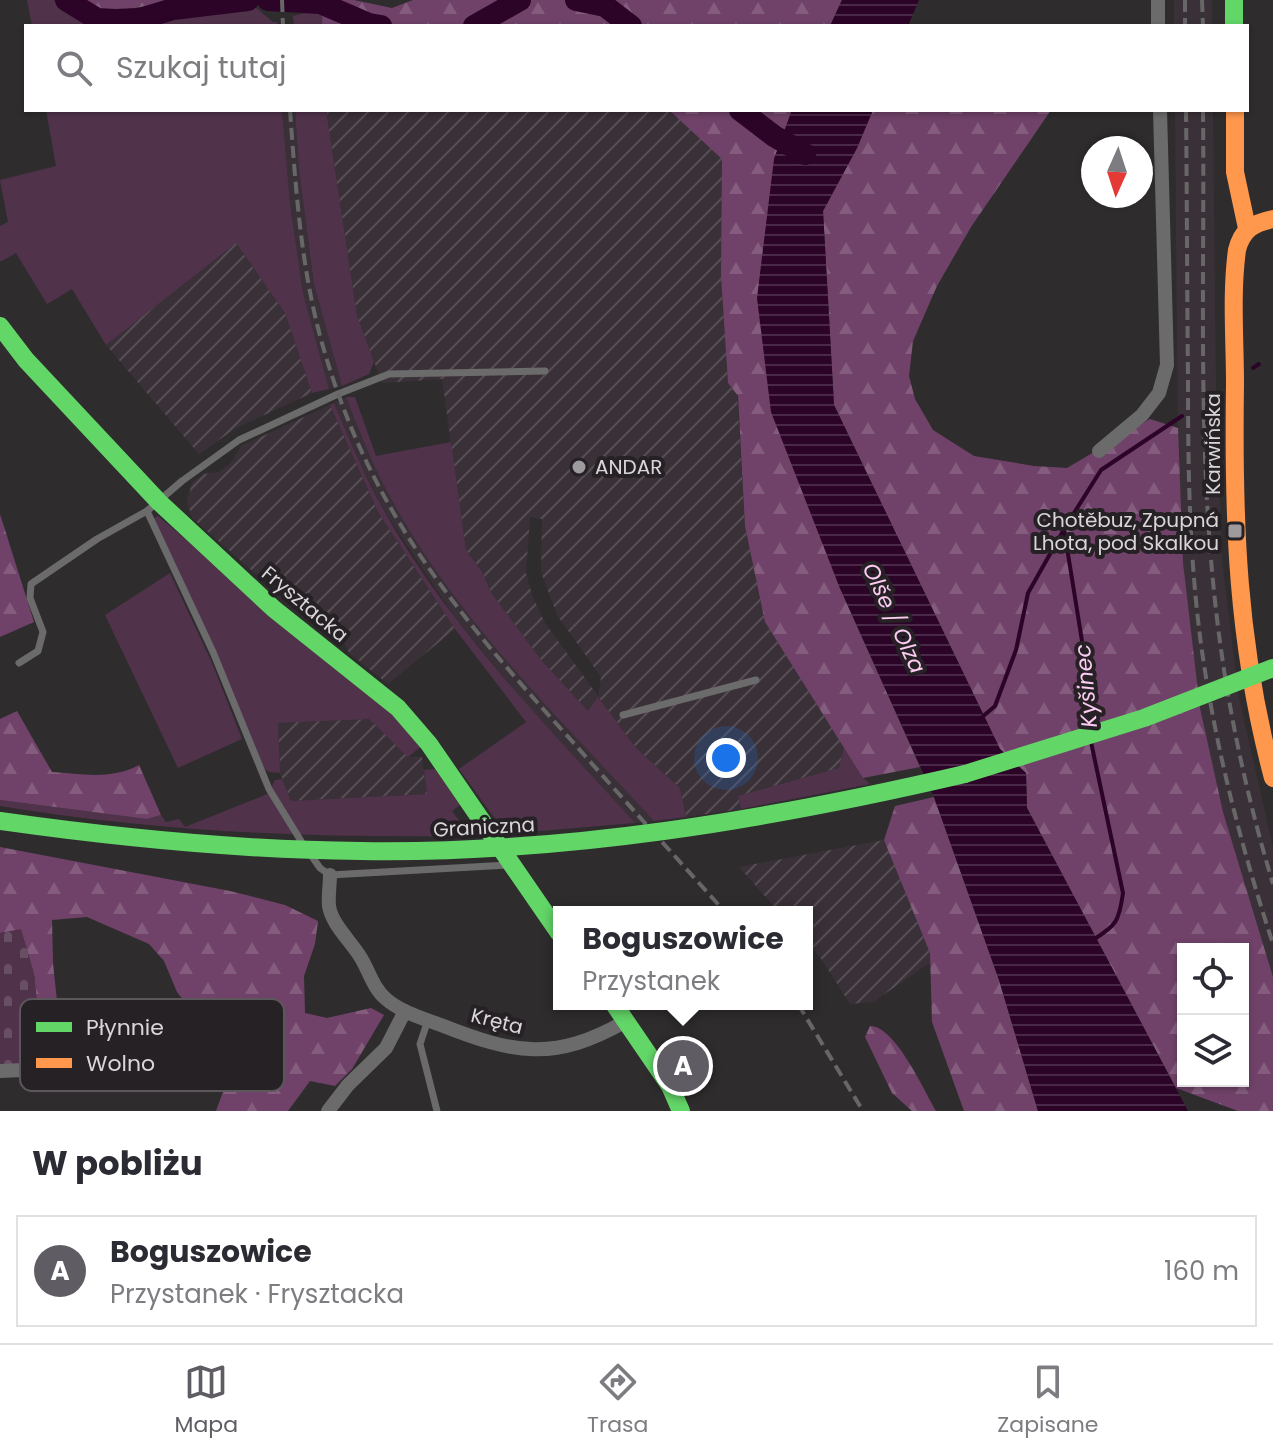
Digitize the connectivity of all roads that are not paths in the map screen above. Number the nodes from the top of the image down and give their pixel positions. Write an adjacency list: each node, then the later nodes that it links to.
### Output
1 (1158, 0): 3 (street)
2 (1234, 0): 4 (main road)
3 (1158, 24)
4 (1234, 24)
5 (1160, 112): 11 (street)
6 (1235, 112): 8 (main road, Karwińska)
7 (1273, 219): 8 (main road)
8 (1247, 228): 17 (main road, Karwińska)
9 (0, 326): 12 (main road, Frysztacka)
10 (545, 371): 12 (lane)
11 (1099, 451)
12 (153, 507): 13 (lane); 19 (main road, Frysztacka); 20 (lane)
13 (19, 663)
14 (1273, 668): 18 (main road, Graniczna, bridge)
15 (756, 680): 16 (lane)
16 (623, 715)
17 (1273, 778)
18 (0, 821)
19 (510, 864): 20 (lane); 21 (main road, Frysztacka)
20 (330, 875): 23 (street, Kręta)
21 (553, 925)
22 (618, 1010): 25 (main road)
23 (405, 1011): 24 (street, Kręta); 28 (street)
24 (428, 1020): 25 (street, Kręta); 29 (lane)
25 (626, 1021): 30 (main road)
26 (20, 1070): 27 (street)
27 (0, 1071)
28 (328, 1111)
29 (437, 1111)
30 (681, 1111)

